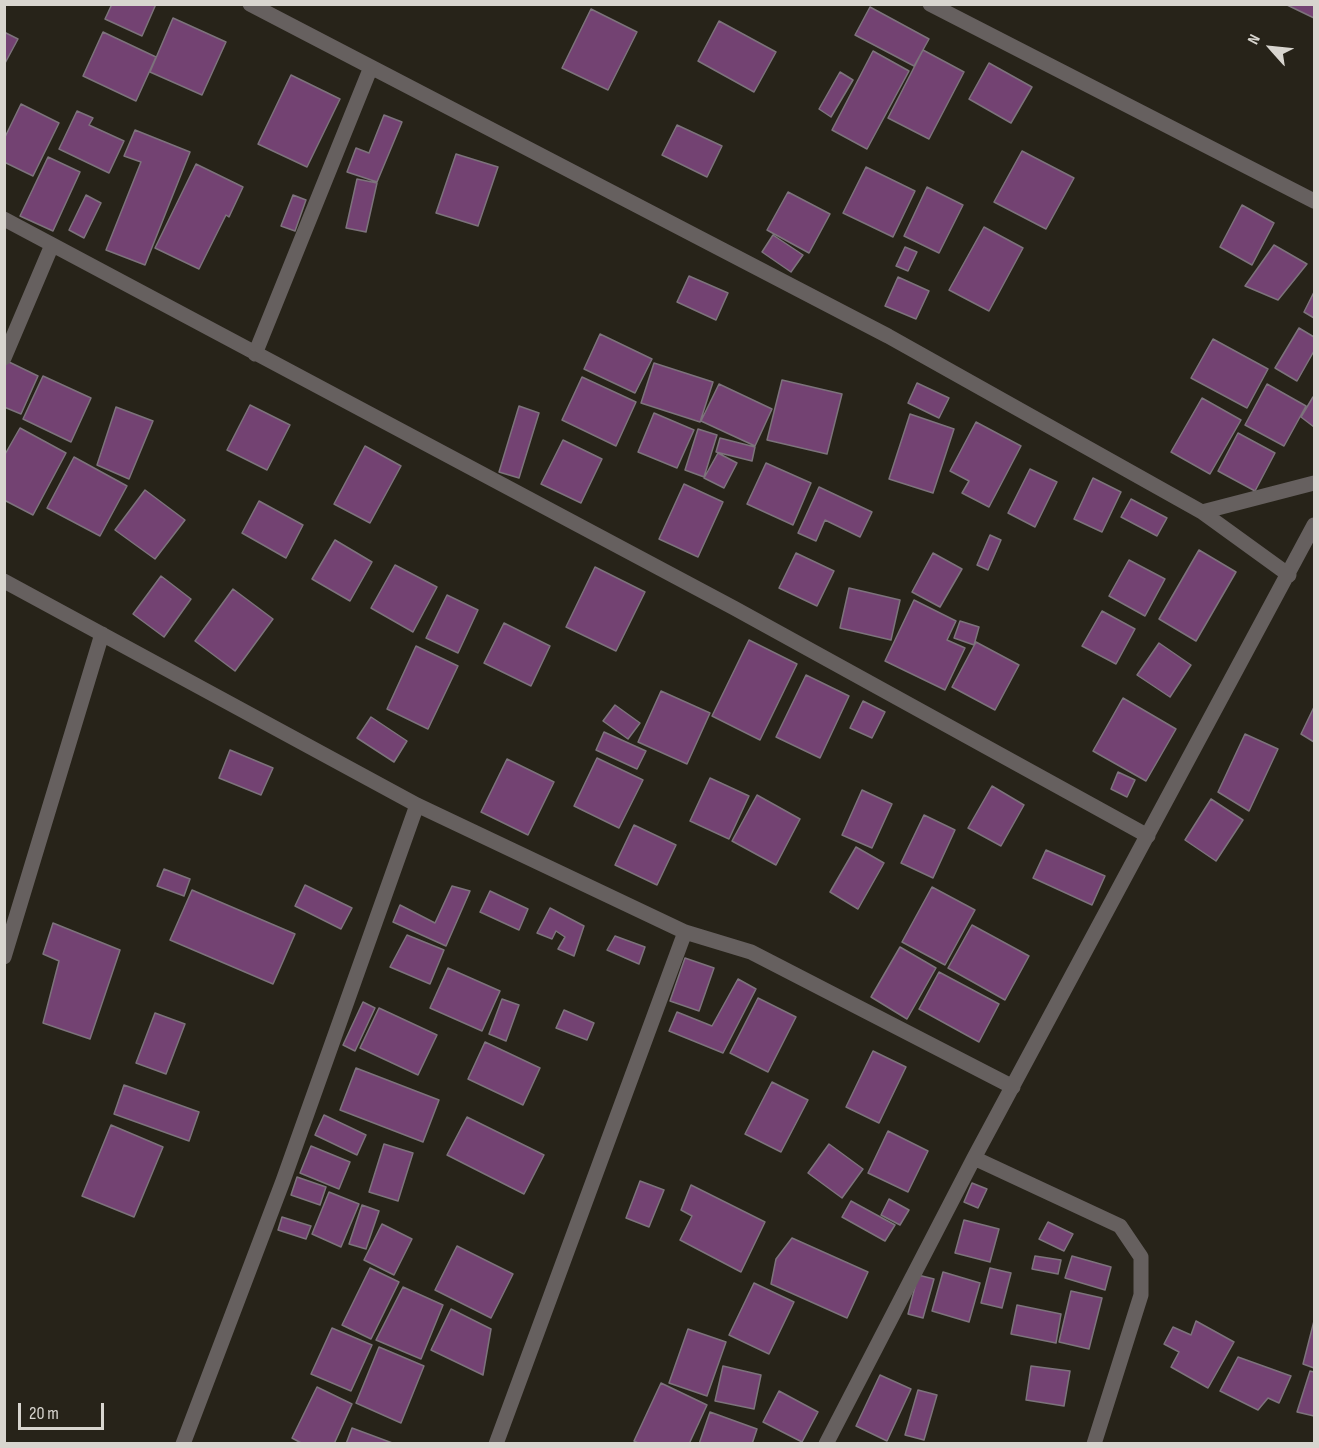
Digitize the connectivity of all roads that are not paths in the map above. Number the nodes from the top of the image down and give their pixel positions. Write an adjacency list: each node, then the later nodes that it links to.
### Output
1 (250, 4): 3 (street)
2 (930, 4): 4 (street)
3 (371, 68): 7 (street); 10 (street)
4 (1314, 201)
5 (4, 219): 6 (street)
6 (52, 244): 7 (street); 8 (street)
7 (255, 354): 16 (street)
8 (4, 358)
9 (1314, 483): 10 (street)
10 (1202, 512): 12 (street)
11 (1314, 525): 12 (street)
12 (1289, 575): 16 (street)
13 (4, 581): 14 (street)
14 (102, 634): 15 (street); 18 (street)
15 (417, 805): 17 (street); 21 (street)
16 (1148, 836): 19 (street)
17 (685, 932): 19 (street); 22 (street)
18 (5, 950)
19 (1013, 1087): 20 (street)
20 (974, 1158): 23 (street); 24 (street)
21 (183, 1443)
22 (496, 1443)
23 (826, 1443)
24 (1094, 1443)

